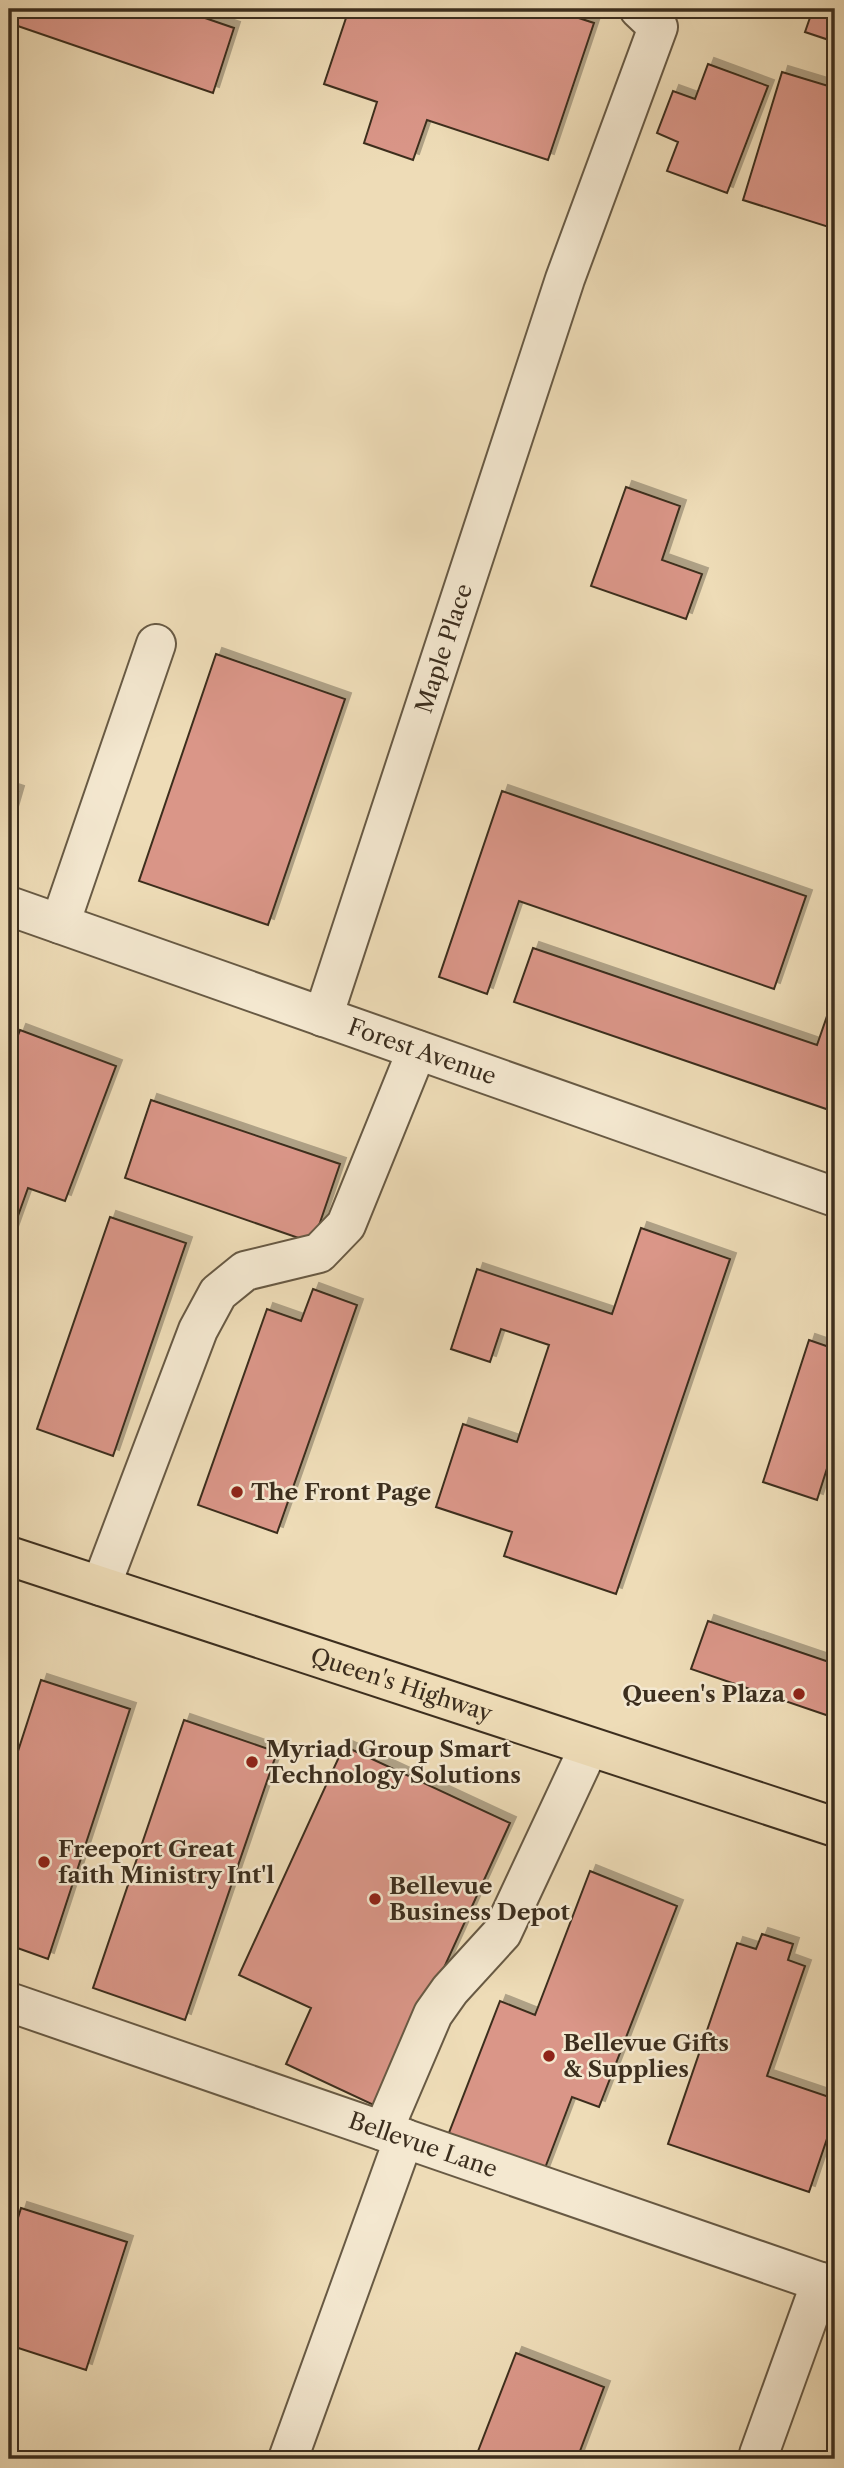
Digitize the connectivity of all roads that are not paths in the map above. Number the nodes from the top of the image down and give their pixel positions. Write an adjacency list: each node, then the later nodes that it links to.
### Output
1 (639, 9): 5 (street, Maple Place)
2 (156, 644): 4 (street)
3 (9, 906): 4 (street, Forest Avenue)
4 (60, 924): 5 (street, Forest Avenue)
5 (323, 1017): 6 (street, Forest Avenue)
6 (417, 1050): 7 (street, Forest Avenue); 9 (street)
7 (835, 1197)
8 (9, 1556): 9 (main road, Queen's Highway)
9 (101, 1586): 10 (main road, Queen's Highway)
10 (589, 1746): 11 (main road, Queen's Highway); 13 (street)
11 (835, 1826)
12 (9, 2002): 13 (street, Bellevue Lane)
13 (393, 2135): 14 (street, Bellevue Lane); 16 (street)
14 (828, 2285): 15 (street)
15 (759, 2454)
16 (288, 2459)

